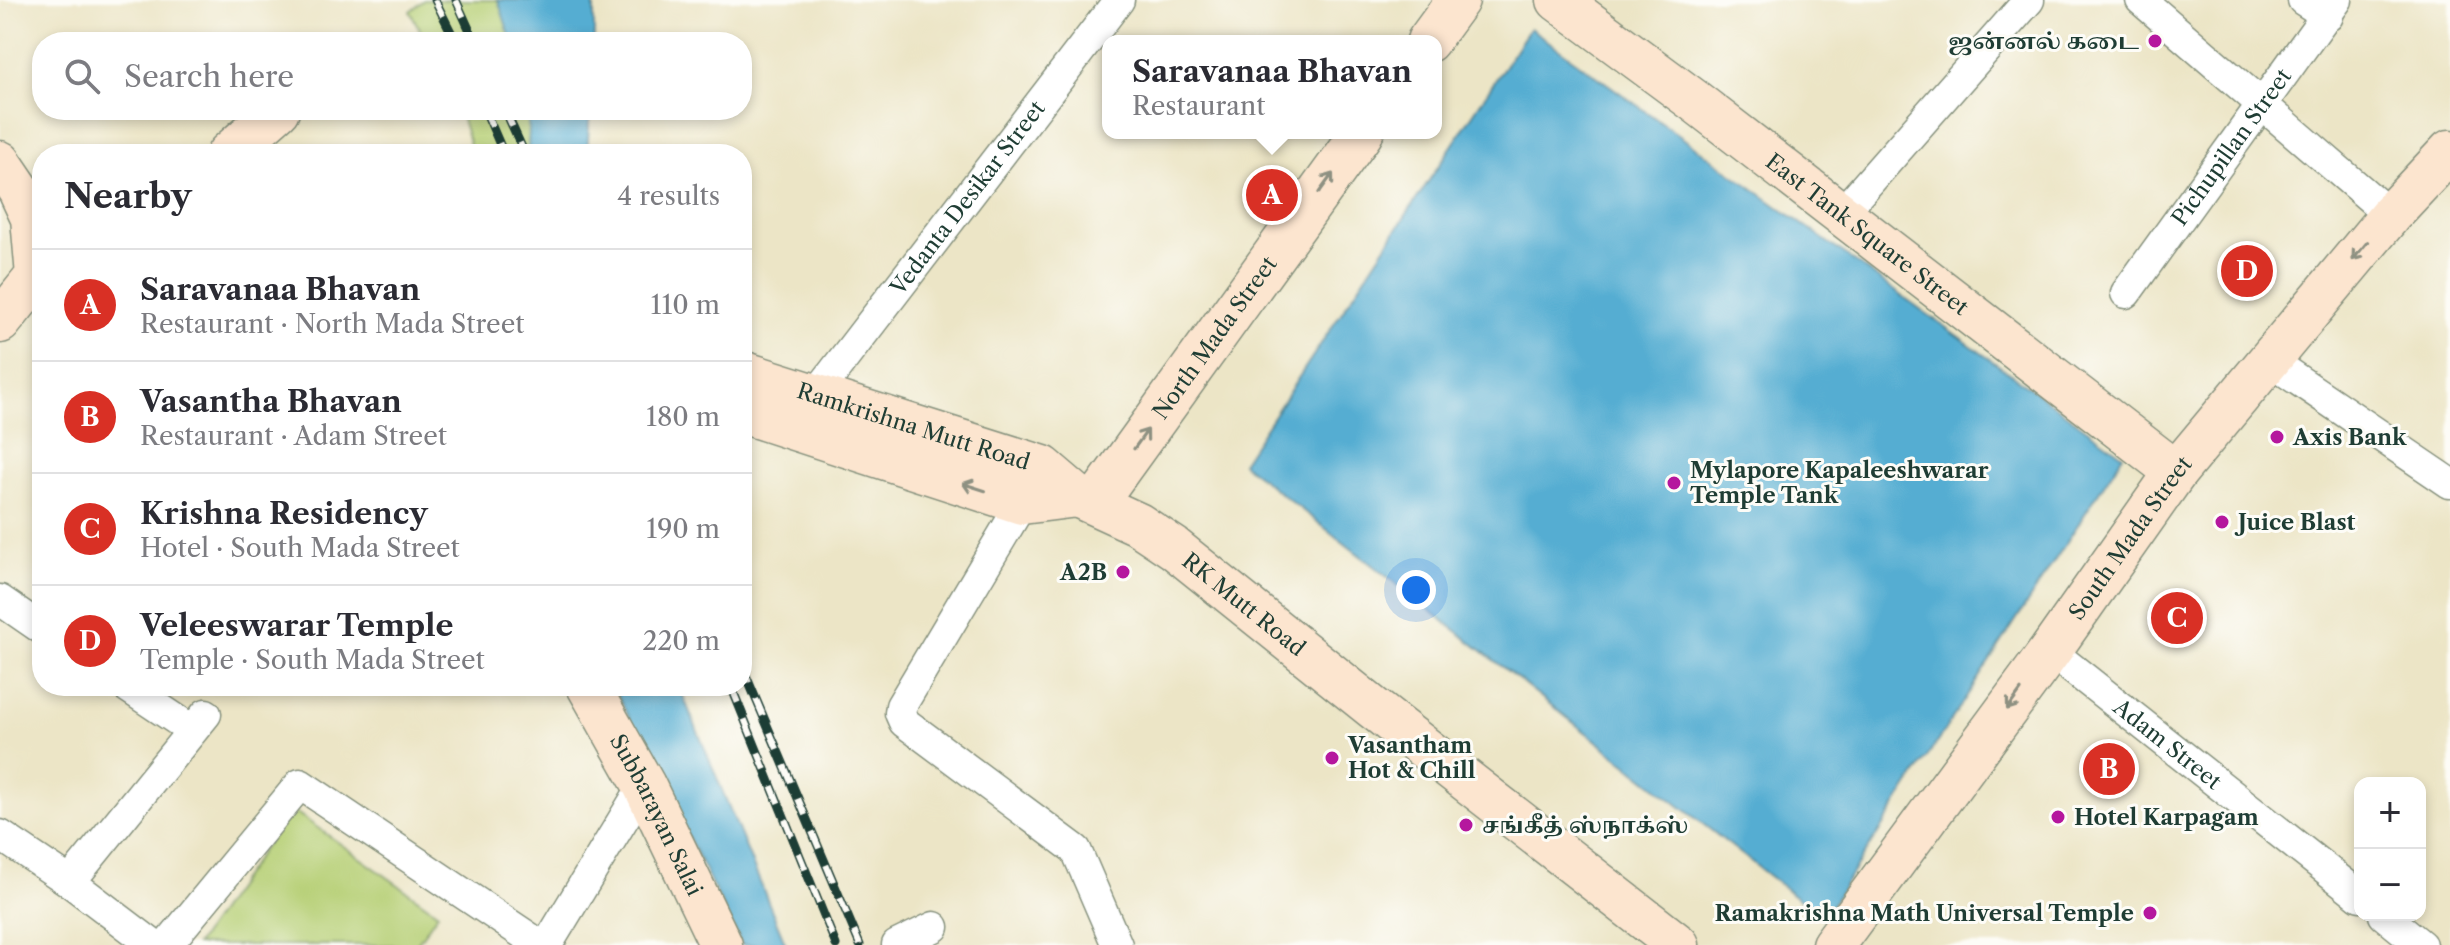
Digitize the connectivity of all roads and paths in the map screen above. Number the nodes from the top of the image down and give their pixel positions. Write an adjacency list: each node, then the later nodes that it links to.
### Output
1 (1119, 0): 23 (street, Vedanta Desikar Street)
2 (1458, 0): 7 (street)
3 (1558, 0): 15 (street, East Tank Square Street)
4 (2029, 0): 15 (street)
5 (2141, 0): 8 (street)
6 (2323, 5): 8 (street, Pichupillan Street)
7 (1432, 35)
8 (2262, 104): 16 (street); 19 (street, Pichupillan Street)
9 (267, 120): 11 (street)
10 (1357, 139): 27 (street, North Mada Street, one-way to 10)
11 (239, 144)
12 (2450, 151): 16 (street, South Mada Street)
13 (0, 161): 14 (street); 17 (street)
14 (32, 175)
15 (1841, 214): 25 (street, East Tank Square Street)
16 (2390, 215): 21 (street, South Mada Street, one-way to 21)
17 (32, 218)
18 (32, 282): 20 (street)
19 (2126, 293)
20 (0, 322)
21 (2270, 361): 25 (street, South Mada Street); 26 (street)
22 (752, 375): 23 (street, Ramkrishna Mutt Road)
23 (815, 396): 27 (street, Ramkrishna Mutt Road)
24 (752, 415): 28 (street, one-way to 24)
25 (2176, 472): 31 (street, South Mada Street)
26 (2450, 483)
27 (1086, 499): 28 (street); 47 (street, RK Mutt Road)
28 (1022, 503): 46 (street)
29 (0, 600): 30 (street)
30 (32, 622)
31 (2050, 651): 37 (street, Adam Street); 48 (street, South Mada Street, one-way to 48)
32 (146, 696): 36 (street)
33 (594, 696): 34 (street, Subbarayan Salai)
34 (644, 785): 43 (street); 44 (street, Subbarayan Salai)
35 (0, 835): 36 (street)
36 (70, 882): 40 (street)
37 (2354, 891)
38 (2391, 921): 49 (street)
39 (934, 927): 45 (street)
40 (153, 945)
41 (167, 945): 42 (street)
42 (540, 945)
43 (547, 945)
44 (721, 945)
45 (897, 945)
46 (1117, 945)
47 (1678, 945)
48 (1833, 945)
49 (2421, 945)

